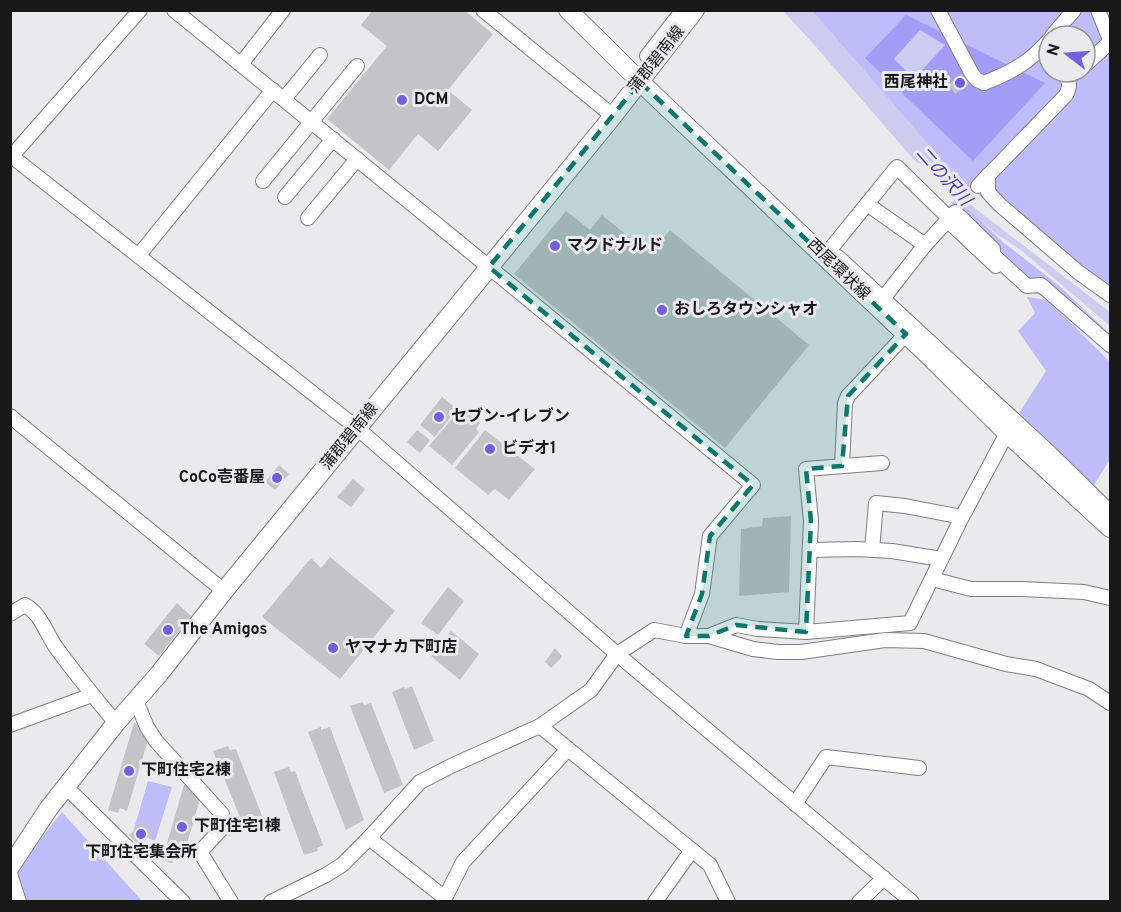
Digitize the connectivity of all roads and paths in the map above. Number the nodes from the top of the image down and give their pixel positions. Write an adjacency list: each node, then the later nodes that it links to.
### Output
1 (140, 10): 28 (street)
2 (174, 10): 19 (street)
3 (284, 10): 19 (street)
4 (483, 10): 25 (street)
5 (568, 10): 21 (main road, 西尾環状線)
6 (683, 10): 18 (street)
7 (694, 10): 21 (main road, 蒲郡碧南線)
8 (938, 10): 16 (street)
9 (1074, 10): 13 (street)
10 (1098, 10): 14 (street)
11 (1104, 10): 12 (street)
12 (1110, 23)
13 (1062, 24)
14 (1110, 41): 15 (street)
15 (1097, 53)
16 (1037, 54)
17 (320, 55): 24 (street)
18 (647, 56)
19 (241, 64): 23 (street)
20 (357, 66): 26 (street)
21 (640, 82): 25 (main road, 蒲郡碧南線); 39 (main road, 西尾環状線)
22 (1070, 84): 30 (street)
23 (273, 90): 24 (street); 38 (street)
24 (284, 99): 26 (street)
25 (613, 116): 40 (main road, 蒲郡碧南線)
26 (312, 122): 27 (street); 31 (street)
27 (333, 139): 29 (street); 33 (street)
28 (11, 157): 38 (street)
29 (357, 159): 36 (street); 40 (street)
30 (988, 175): 32 (street); 42 (street)
31 (263, 181)
32 (978, 186)
33 (285, 197)
34 (867, 204): 35 (street); 37 (street); 39 (street)
35 (950, 217): 37 (street); 41 (street); 45 (street)
36 (308, 218)
37 (925, 245): 43 (street)
38 (139, 255): 47 (street)
39 (831, 257): 43 (main road, 西尾環状線)
40 (489, 267): 47 (main road, 蒲郡碧南線); 62 (street)
41 (1026, 294)
42 (1110, 295)
43 (879, 303): 44 (main road, 西尾環状線); 51 (street)
44 (906, 334): 48 (main road, 西尾環状線); 50 (street)
45 (1110, 345)
46 (10, 416): 58 (street)
47 (357, 428): 58 (main road, 蒲郡碧南線); 64 (street)
48 (1007, 433): 52 (street); 53 (main road, 西尾環状線)
49 (882, 463): 50 (street)
50 (842, 466): 54 (street)
51 (1110, 512)
52 (962, 517): 55 (street); 56 (street)
53 (1110, 528)
54 (811, 550): 55 (street); 61 (street)
55 (872, 550): 56 (street)
56 (941, 559): 57 (street)
57 (932, 579): 59 (street); 61 (street)
58 (224, 591): 66 (main road, 蒲郡碧南線)
59 (1110, 598)
60 (10, 614): 65 (street)
61 (806, 632): 63 (street)
62 (686, 636): 63 (street); 64 (street)
63 (709, 636): 67 (street)
64 (617, 654): 71 (street); 75 (street)
65 (92, 695): 69 (street); 70 (street)
66 (136, 701): 69 (main road, 蒲郡碧南線); 81 (street)
67 (1110, 703)
68 (10, 709): 70 (street)
69 (116, 723): 74 (main road, 蒲郡碧南線)
70 (14, 724)
71 (540, 726): 72 (street); 76 (street)
72 (568, 749): 77 (street); 83 (street)
73 (919, 768): 75 (street)
74 (66, 787): 78 (main road, 蒲郡碧南線); 85 (street)
75 (795, 804): 80 (street)
76 (369, 838): 82 (street); 83 (street)
77 (692, 850): 89 (street); 90 (street)
78 (10, 867)
79 (10, 874): 84 (street)
80 (884, 878): 91 (street); 92 (street)
81 (222, 889): 86 (street); 87 (street)
82 (287, 898): 88 (street)
83 (445, 900)
84 (19, 902)
85 (183, 902)
86 (215, 902)
87 (231, 902)
88 (271, 902)
89 (655, 902)
90 (728, 902)
91 (858, 902)
92 (912, 902)

